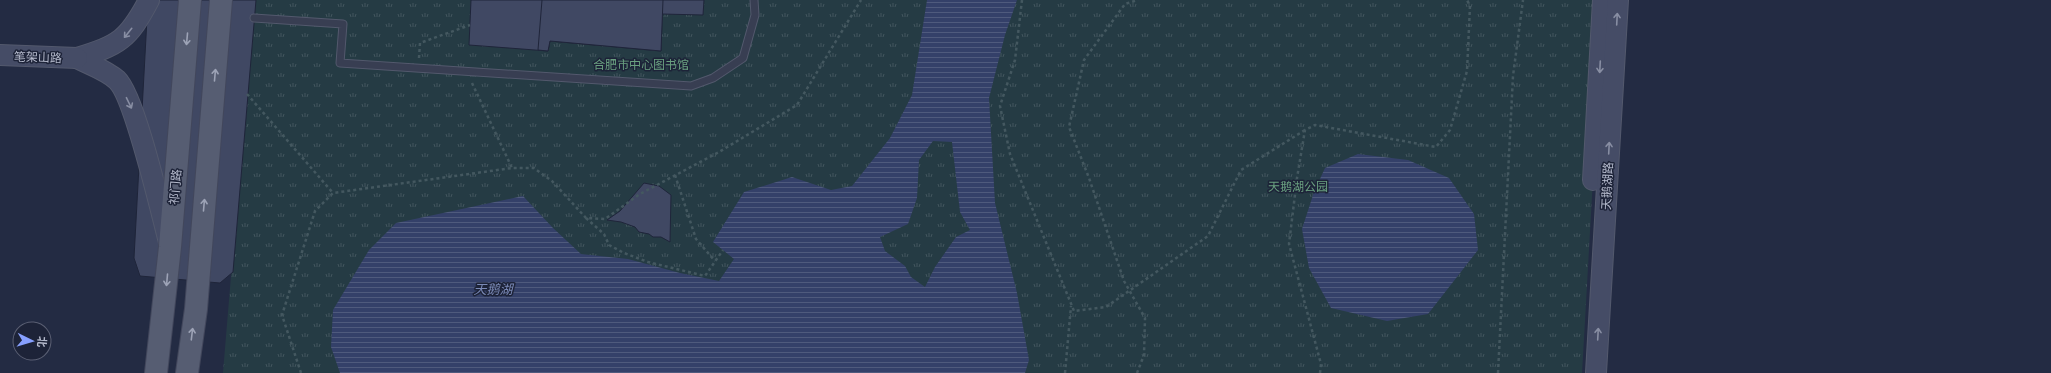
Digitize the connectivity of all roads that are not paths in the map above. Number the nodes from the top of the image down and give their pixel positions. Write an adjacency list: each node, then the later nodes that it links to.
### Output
1 (149, 0): 9 (street, one-way to 9)
2 (190, 0): 10 (main road, 祁门路, one-way to 10)
3 (221, 0): 12 (main road, one-way to 3)
4 (754, 0): 7 (lane)
5 (1604, 0): 13 (street, 天鹅湖路, one-way to 13)
6 (1618, 0): 14 (street, 天鹅湖路, one-way to 6)
7 (254, 18)
8 (0, 55): 9 (street, 笔架山路)
9 (77, 58): 10 (street, one-way to 10)
10 (170, 247): 11 (main road, 祁门路, one-way to 11)
11 (156, 373)
12 (187, 373)
13 (1582, 373)
14 (1596, 373)

